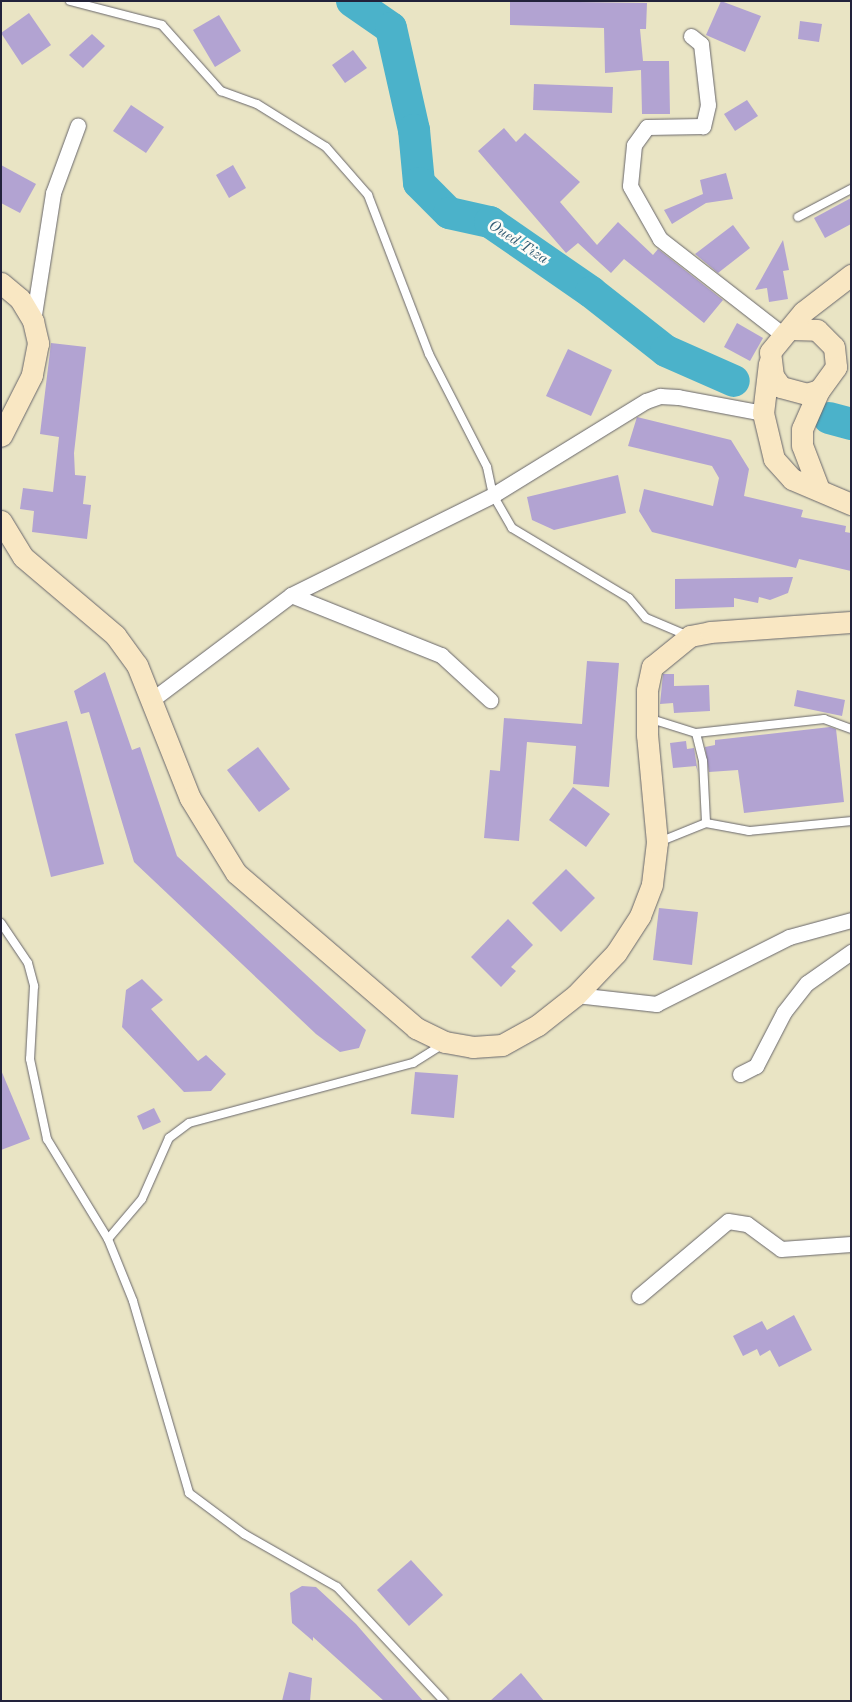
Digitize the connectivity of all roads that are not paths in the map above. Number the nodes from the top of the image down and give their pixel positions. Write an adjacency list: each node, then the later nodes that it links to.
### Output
1 (70, 1): 18 (lane)
2 (692, 36): 10 (street)
3 (78, 125): 9 (street)
4 (851, 189): 5 (lane)
5 (798, 217)
6 (851, 275): 8 (main road)
7 (1, 283): 9 (main road)
8 (828, 293): 10 (main road); 11 (main road)
9 (33, 321): 16 (main road)
10 (787, 332): 11 (main road); 13 (main road)
11 (828, 338): 12 (main road)
12 (844, 355): 14 (main road)
13 (769, 363): 14 (main road); 15 (main road)
14 (820, 390): 17 (main road)
15 (763, 413): 17 (main road); 18 (street)
16 (1, 436)
17 (818, 487): 19 (main road)
18 (493, 495): 21 (street); 23 (lane)
19 (851, 504)
20 (1, 521): 24 (main road)
21 (291, 595): 24 (street); 25 (street)
22 (851, 622): 23 (main road)
23 (690, 636): 26 (main road)
24 (153, 699): 36 (main road)
25 (490, 700)
26 (647, 718): 28 (lane); 31 (main road)
27 (851, 729): 28 (lane)
28 (696, 733): 30 (lane)
29 (851, 821): 30 (lane)
30 (706, 823): 31 (lane)
31 (657, 842): 35 (main road)
32 (851, 920): 35 (street)
33 (1, 923): 38 (lane)
34 (851, 952): 37 (street)
35 (576, 995): 36 (main road)
36 (445, 1042): 38 (lane)
37 (740, 1074)
38 (108, 1239): 41 (lane)
39 (851, 1244): 40 (street)
40 (639, 1296)
41 (444, 1701)

